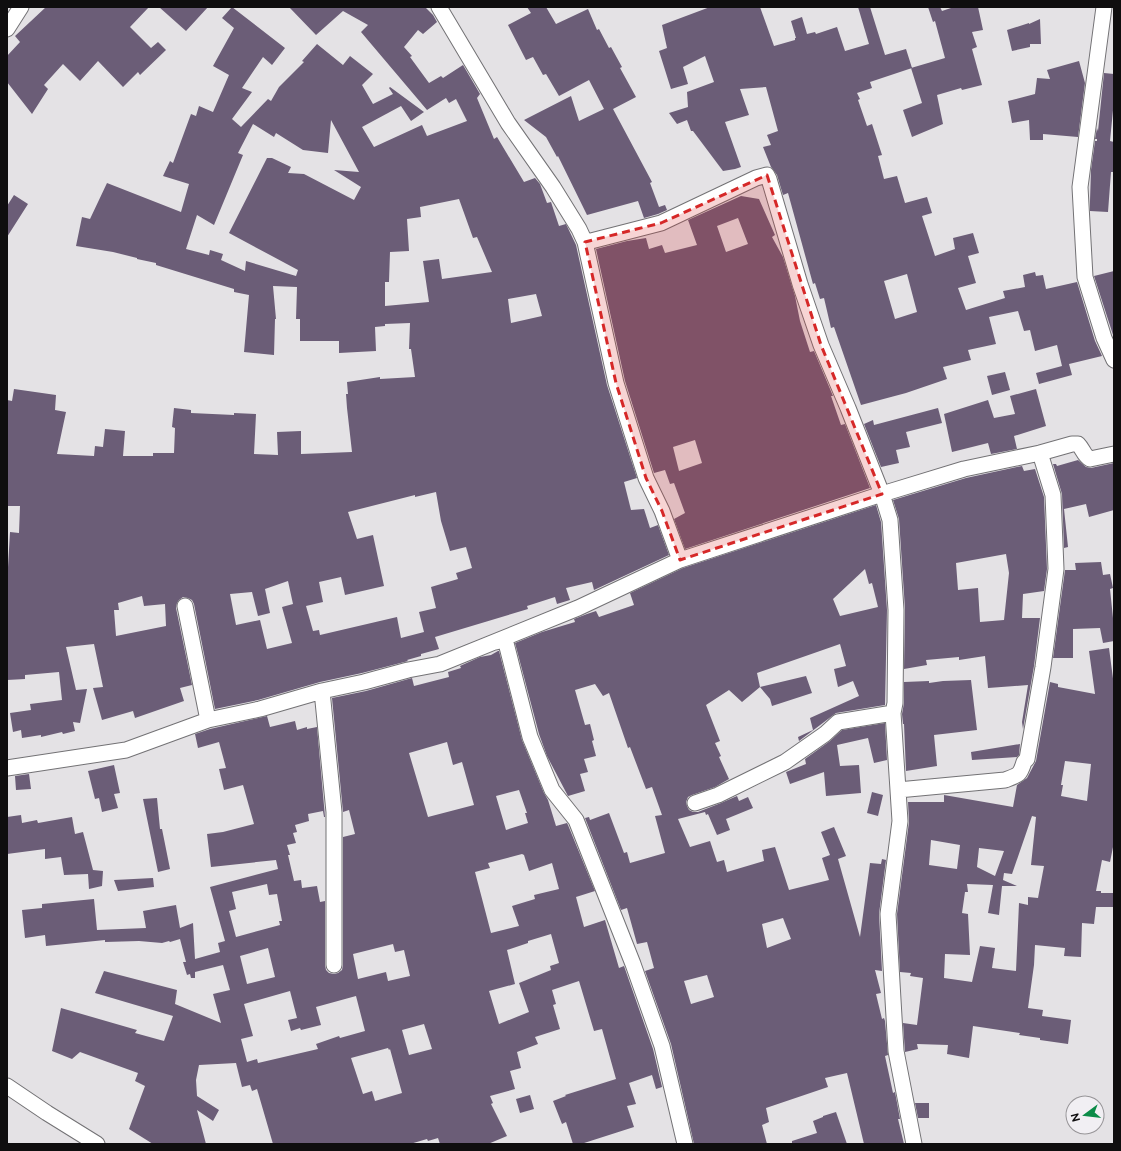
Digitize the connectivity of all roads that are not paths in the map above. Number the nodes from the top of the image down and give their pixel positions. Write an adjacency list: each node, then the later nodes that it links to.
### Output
1 (22, 7): 4 (street)
2 (439, 7): 5 (street)
3 (1104, 7): 6 (street)
4 (7, 29)
5 (585, 242): 9 (street); 10 (street)
6 (1114, 360)
7 (1040, 453): 8 (street); 9 (street); 17 (street)
8 (1114, 454)
9 (882, 494): 10 (street); 14 (street)
10 (680, 560): 12 (street)
11 (185, 606): 15 (street)
12 (491, 644): 13 (street); 22 (street)
13 (322, 691): 15 (street); 19 (street)
14 (893, 713): 17 (street); 18 (street)
15 (208, 720): 16 (street)
16 (7, 768)
17 (898, 790): 23 (street)
18 (696, 804)
19 (334, 965)
20 (7, 1086): 21 (street)
21 (97, 1144)
22 (685, 1144)
23 (914, 1144)

